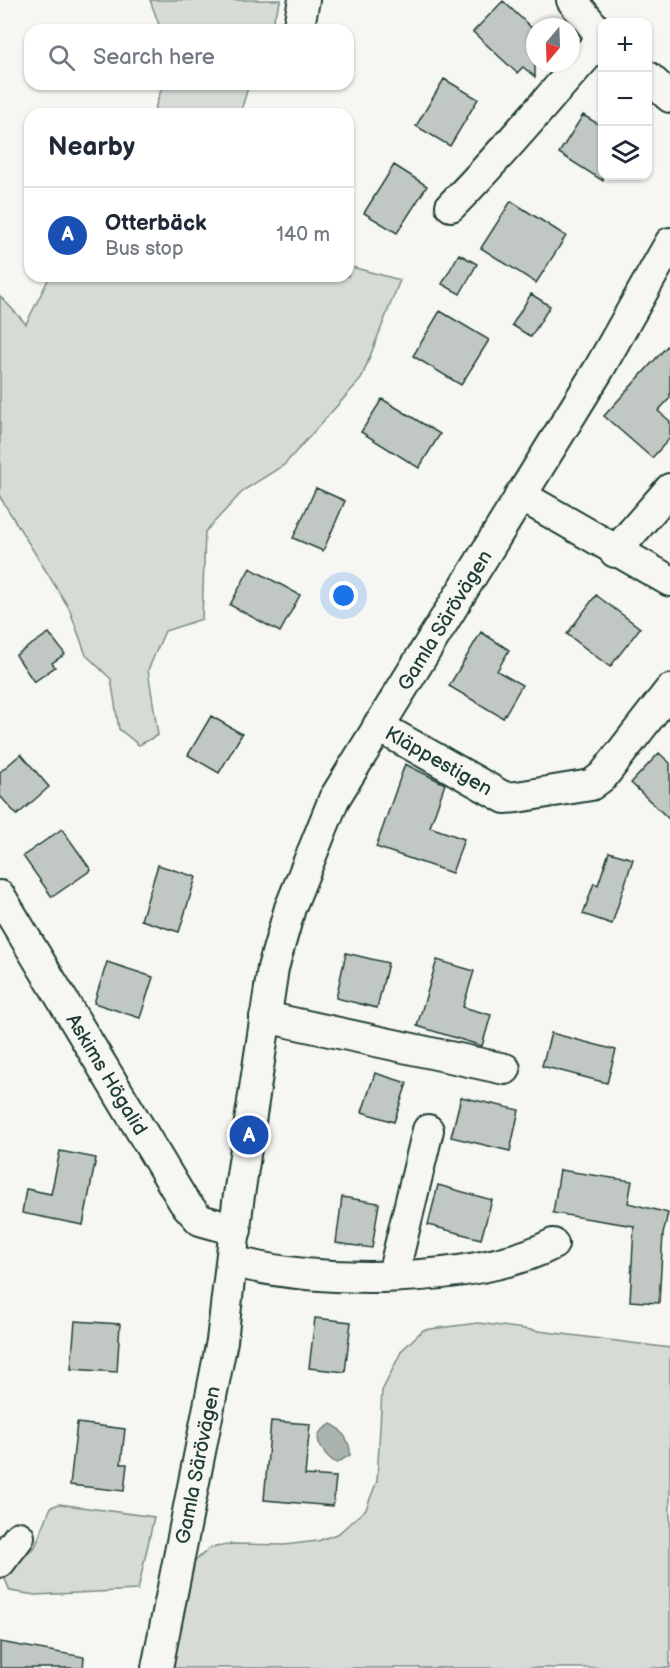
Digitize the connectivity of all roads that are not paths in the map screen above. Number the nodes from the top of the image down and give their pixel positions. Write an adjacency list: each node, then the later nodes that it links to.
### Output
1 (304, 0): 3 (street)
2 (572, 0): 4 (street)
3 (299, 24)
4 (598, 32)
5 (598, 43): 8 (street)
6 (652, 81): 7 (street)
7 (670, 97)
8 (451, 206)
9 (670, 243): 11 (street, Gamla Särövägen)
10 (670, 489): 12 (street)
11 (520, 495): 12 (street); 15 (street, Gamla Särövägen)
12 (615, 552): 13 (street)
13 (670, 580)
14 (670, 690): 15 (street, Kläppestigen)
15 (378, 726): 17 (street, Gamla Särövägen)
16 (0, 896): 20 (street, Askims Högalid)
17 (265, 1017): 18 (street); 20 (street, Gamla Särövägen)
18 (505, 1069)
19 (429, 1130): 23 (street)
20 (236, 1230): 22 (street, Gamla Särövägen)
21 (553, 1244): 23 (street)
22 (233, 1261): 23 (street); 26 (street, Gamla Särövägen)
23 (393, 1275)
24 (19, 1537): 25 (street)
25 (0, 1562)
26 (157, 1668)

